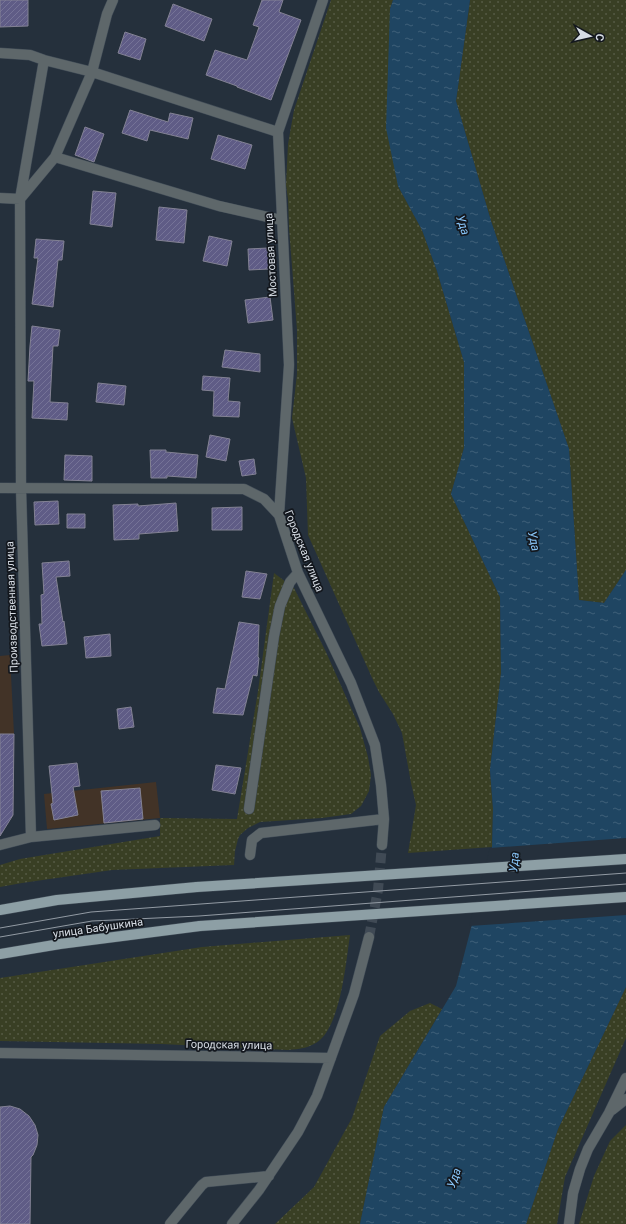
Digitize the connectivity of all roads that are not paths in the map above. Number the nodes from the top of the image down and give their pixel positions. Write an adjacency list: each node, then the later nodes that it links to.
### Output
1 (105, 0): 4 (street)
2 (113, 0): 4 (street)
3 (323, 0): 8 (street, Мостовая улица)
4 (107, 14): 7 (street)
5 (0, 53): 6 (street)
6 (44, 60): 7 (street); 11 (street, Производственная улица)
7 (92, 72): 8 (street); 9 (street)
8 (278, 132): 12 (street, Мостовая улица)
9 (55, 157): 11 (street); 12 (street)
10 (0, 198): 11 (street)
11 (20, 199): 14 (street, Производственная улица)
12 (281, 220): 15 (street, Мостовая улица)
13 (0, 488): 14 (street, Городская улица)
14 (21, 488): 15 (street, Городская улица); 20 (street, Производственная улица)
15 (279, 515): 16 (street, Городская улица)
16 (298, 573): 17 (street); 18 (street, Городская улица)
17 (249, 809)
18 (384, 819): 22 (street, Городская улица); 23 (street)
19 (155, 825): 20 (street)
20 (31, 837): 21 (street)
21 (0, 845)
22 (382, 845)
23 (250, 855)
24 (626, 859): 26 (main road, bridge)
25 (626, 896): 28 (main road, улица Бабушкина, bridge)
26 (0, 910)
27 (369, 937): 30 (street)
28 (0, 954)
29 (0, 1053): 30 (street, Городская улица)
30 (331, 1058): 35 (street)
31 (626, 1074): 34 (street)
32 (626, 1078): 34 (street)
33 (626, 1099): 34 (street)
34 (609, 1112): 38 (street)
35 (269, 1176): 36 (street); 37 (street)
36 (170, 1224)
37 (232, 1224)
38 (569, 1224)

